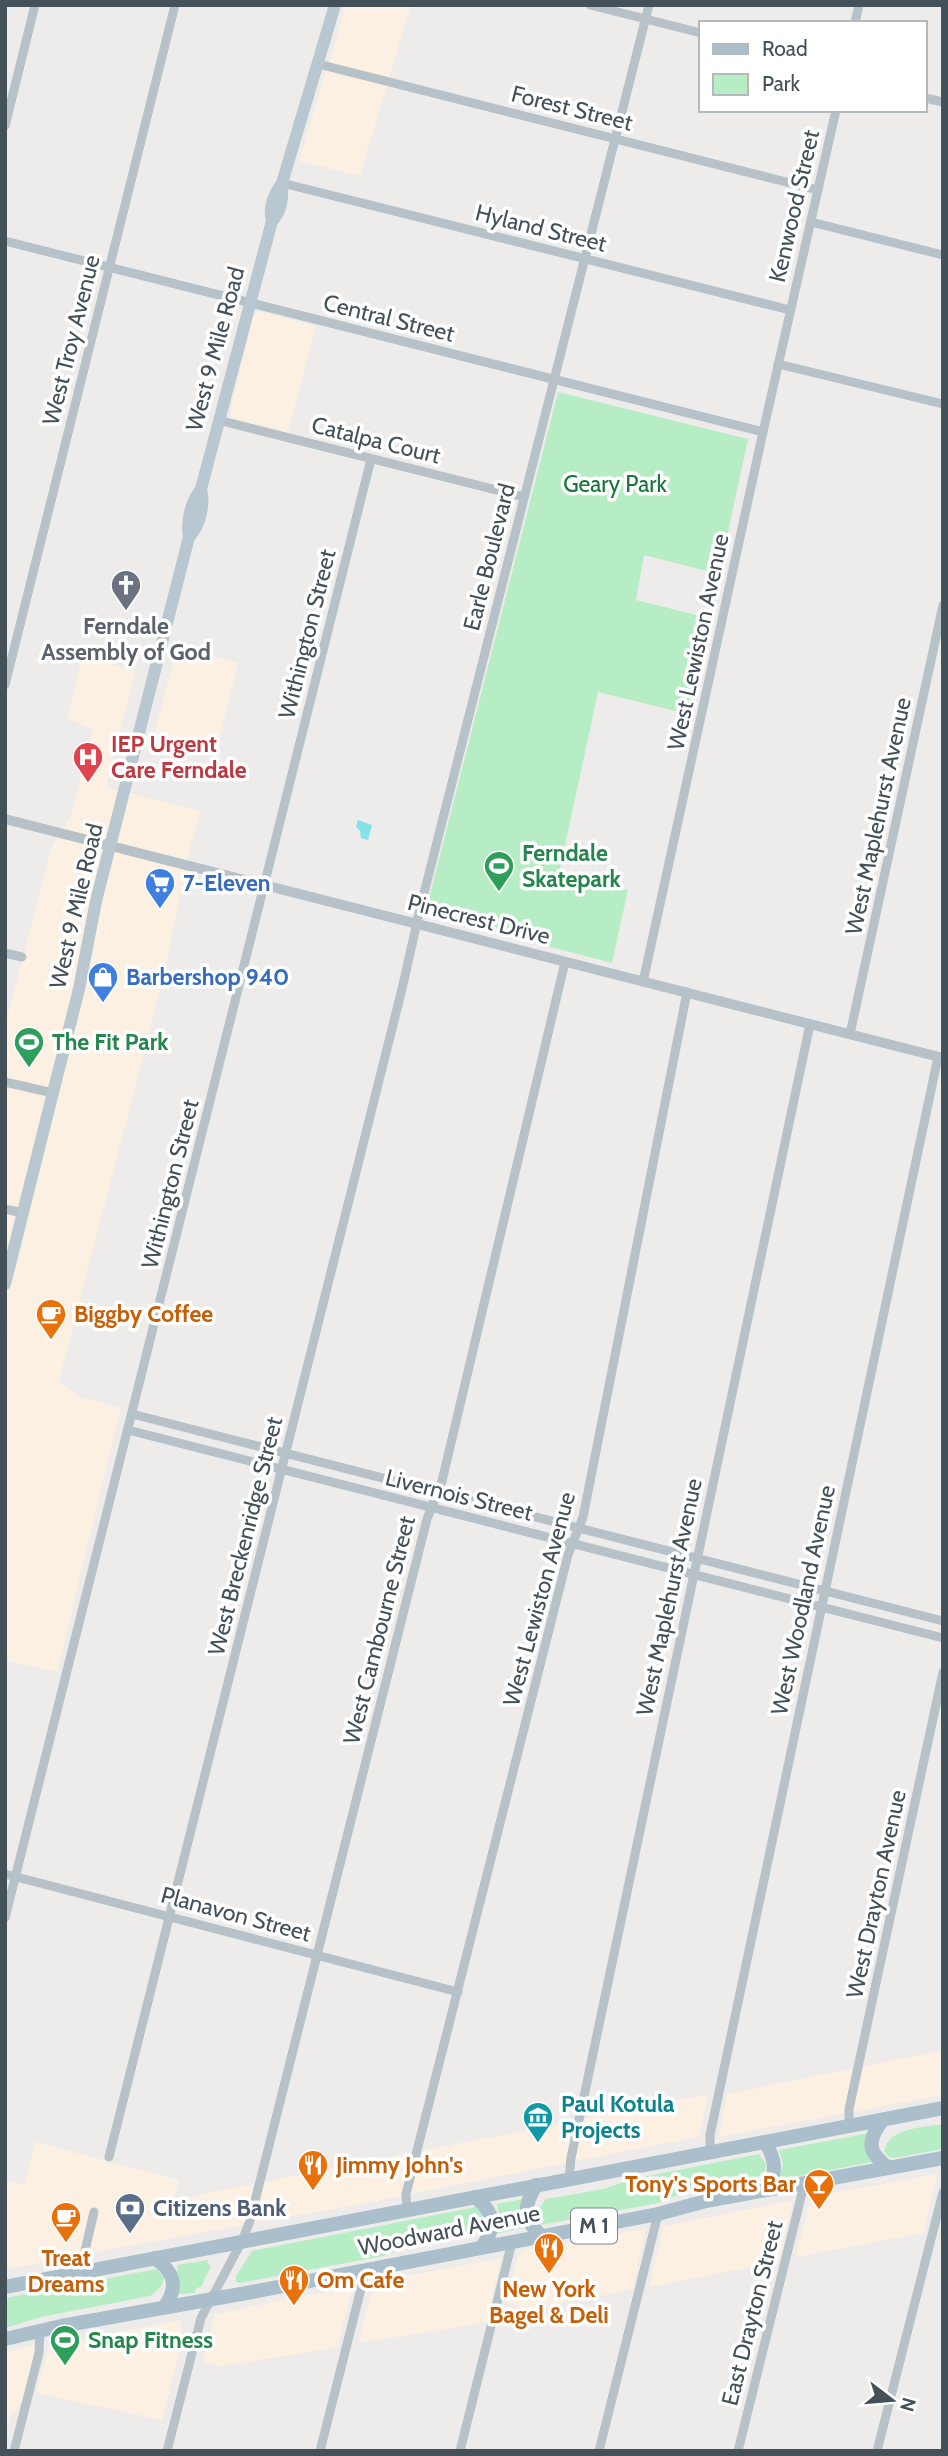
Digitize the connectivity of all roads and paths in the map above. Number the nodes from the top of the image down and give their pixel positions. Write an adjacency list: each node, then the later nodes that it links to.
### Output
1 (35, 5): 10 (street)
2 (175, 5): 18 (street, West Troy Avenue)
3 (335, 5): 8 (main road, West 9 Mile Road)
4 (590, 5): 6 (street)
5 (649, 5): 6 (street, Earle Boulevard)
6 (646, 19): 7 (street); 11 (street, Earle Boulevard)
7 (699, 32)
8 (317, 64): 11 (street, Forest Street); 12 (main road, West 9 Mile Road)
9 (836, 112): 13 (street, Kenwood Street)
10 (5, 125)
11 (615, 139): 13 (street, Forest Street); 17 (street, Earle Boulevard)
12 (282, 183): 17 (street, Hyland Street); 19 (main road, West 9 Mile Road)
13 (818, 190): 14 (street, Kenwood Street)
14 (811, 222): 16 (street); 20 (street, Kenwood Street)
15 (5, 241): 18 (street, Central Street)
16 (943, 254)
17 (586, 260): 20 (street, Hyland Street); 22 (street, Earle Boulevard)
18 (110, 267): 19 (street, Central Street); 29 (street, West Troy Avenue)
19 (249, 302): 22 (street, Central Street); 24 (main road, West 9 Mile Road)
20 (790, 310): 21 (street, West Lewiston Avenue)
21 (778, 364): 23 (street); 25 (street, West Lewiston Avenue)
22 (555, 380): 25 (street, Central Street); 27 (street, Earle Boulevard)
23 (943, 404)
24 (218, 420): 26 (street, Catalpa Court); 31 (main road, West 9 Mile Road)
25 (763, 432): 37 (street, West Lewiston Avenue)
26 (371, 459): 27 (street, Catalpa Court); 32 (street, Withington Street)
27 (524, 497): 33 (street, Earle Boulevard)
28 (943, 605): 40 (street, West Maplehurst Avenue)
29 (5, 685)
30 (5, 819): 31 (street, Pinecrest Drive)
31 (110, 846): 32 (street, Pinecrest Drive); 43 (main road, West 9 Mile Road)
32 (264, 886): 33 (street, Pinecrest Drive); 47 (street, Withington Street)
33 (417, 925): 36 (street, Pinecrest Drive); 49 (street, West Breckenridge Street)
34 (5, 953): 35 (street)
35 (22, 957)
36 (565, 962): 37 (street, Pinecrest Drive); 51 (street, West Cambourne Street)
37 (643, 982): 38 (street, Pinecrest Drive)
38 (687, 992): 39 (street, Pinecrest Drive); 53 (street, West Lewiston Avenue)
39 (810, 1024): 40 (street, Pinecrest Drive); 55 (street, West Maplehurst Avenue)
40 (850, 1034): 41 (street, Pinecrest Drive)
41 (940, 1058): 57 (street, West Woodland Avenue)
42 (5, 1082): 43 (street)
43 (53, 1093): 45 (main road, West 9 Mile Road)
44 (5, 1209): 45 (street)
45 (23, 1213): 46 (main road, West 9 Mile Road)
46 (5, 1284)
47 (132, 1415): 48 (street, Withington Street); 49 (street, Livernois Street)
48 (128, 1430): 50 (street, Livernois Street); 63 (street, Withington Street)
49 (286, 1454): 50 (street, West Breckenridge Street); 51 (street, Livernois Street)
50 (282, 1470): 52 (street, Livernois Street); 64 (street, West Breckenridge Street)
51 (437, 1493): 52 (street, West Cambourne Street); 53 (street, Livernois Street)
52 (431, 1508): 54 (street, Livernois Street); 66 (street, West Cambourne Street)
53 (578, 1529): 54 (street, West Lewiston Avenue); 55 (street, Livernois Street)
54 (572, 1544): 56 (street, Livernois Street); 67 (street, West Lewiston Avenue)
55 (697, 1558): 56 (street, West Maplehurst Avenue); 57 (street, Livernois Street)
56 (694, 1575): 58 (street, Livernois Street); 76 (street, West Maplehurst Avenue)
57 (825, 1591): 58 (street, West Woodland Avenue); 59 (street, Livernois Street)
58 (821, 1607): 60 (street, Livernois Street); 72 (street, West Woodland Avenue)
59 (943, 1621)
60 (943, 1638)
61 (943, 1672): 70 (street, West Drayton Avenue)
62 (5, 1874): 63 (street, Planavon Street)
63 (16, 1877): 64 (street, Planavon Street); 65 (street, Withington Street)
64 (170, 1917): 66 (street, Planavon Street); 73 (street, West Breckenridge Street)
65 (5, 1918)
66 (317, 1955): 67 (street, Planavon Street); 86 (street, West Cambourne Street)
67 (458, 1992): 82 (street, West Lewiston Avenue)
68 (943, 2108): 69 (main road, Woodward Avenue / M 1)
69 (881, 2120): 70 (main road, Woodward Avenue / M 1); 75 (main road)
70 (849, 2125): 71 (main road, Woodward Avenue / M 1)
71 (765, 2141): 72 (main road, Woodward Avenue / M 1); 79 (main road)
72 (710, 2152): 76 (main road, Woodward Avenue / M 1)
73 (109, 2157)
74 (943, 2158): 75 (main road, Woodward Avenue / M 1)
75 (889, 2168): 78 (main road, Woodward Avenue / M 1)
76 (569, 2179): 77 (main road, Woodward Avenue / M 1)
77 (536, 2185): 81 (main road, Woodward Avenue / M 1); 85 (main road)
78 (804, 2185): 79 (main road, Woodward Avenue / M 1); 102 (street, East Drayton Street)
79 (767, 2190): 84 (main road, Woodward Avenue / M 1)
80 (943, 2192): 103 (street)
81 (475, 2197): 82 (main road, Woodward Avenue / M 1); 88 (main road)
82 (407, 2210): 86 (main road, Woodward Avenue / M 1)
83 (94, 2212): 91 (street)
84 (658, 2214): 85 (main road, Woodward Avenue / M 1); 101 (street)
85 (541, 2236): 87 (main road, Woodward Avenue / M 1)
86 (242, 2241): 89 (main road, Woodward Avenue / M 1); 93 (street, West Cambourne Street)
87 (512, 2242): 88 (main road, Woodward Avenue / M 1); 100 (street)
88 (482, 2247): 90 (main road, Woodward Avenue / M 1)
89 (154, 2258): 91 (main road, Woodward Avenue / M 1); 94 (main road)
90 (366, 2269): 93 (main road, Woodward Avenue / M 1); 99 (street)
91 (86, 2272): 92 (main road, Woodward Avenue / M 1)
92 (5, 2287)
93 (209, 2300): 94 (main road, Woodward Avenue / M 1); 98 (street, West Cambourne Street)
94 (166, 2306): 95 (main road, Woodward Avenue / M 1)
95 (40, 2332): 96 (main road, Woodward Avenue / M 1); 97 (street)
96 (5, 2339)
97 (14, 2451)
98 (167, 2451)
99 (320, 2451)
100 (460, 2451)
101 (599, 2451)
102 (738, 2451)
103 (877, 2451)

